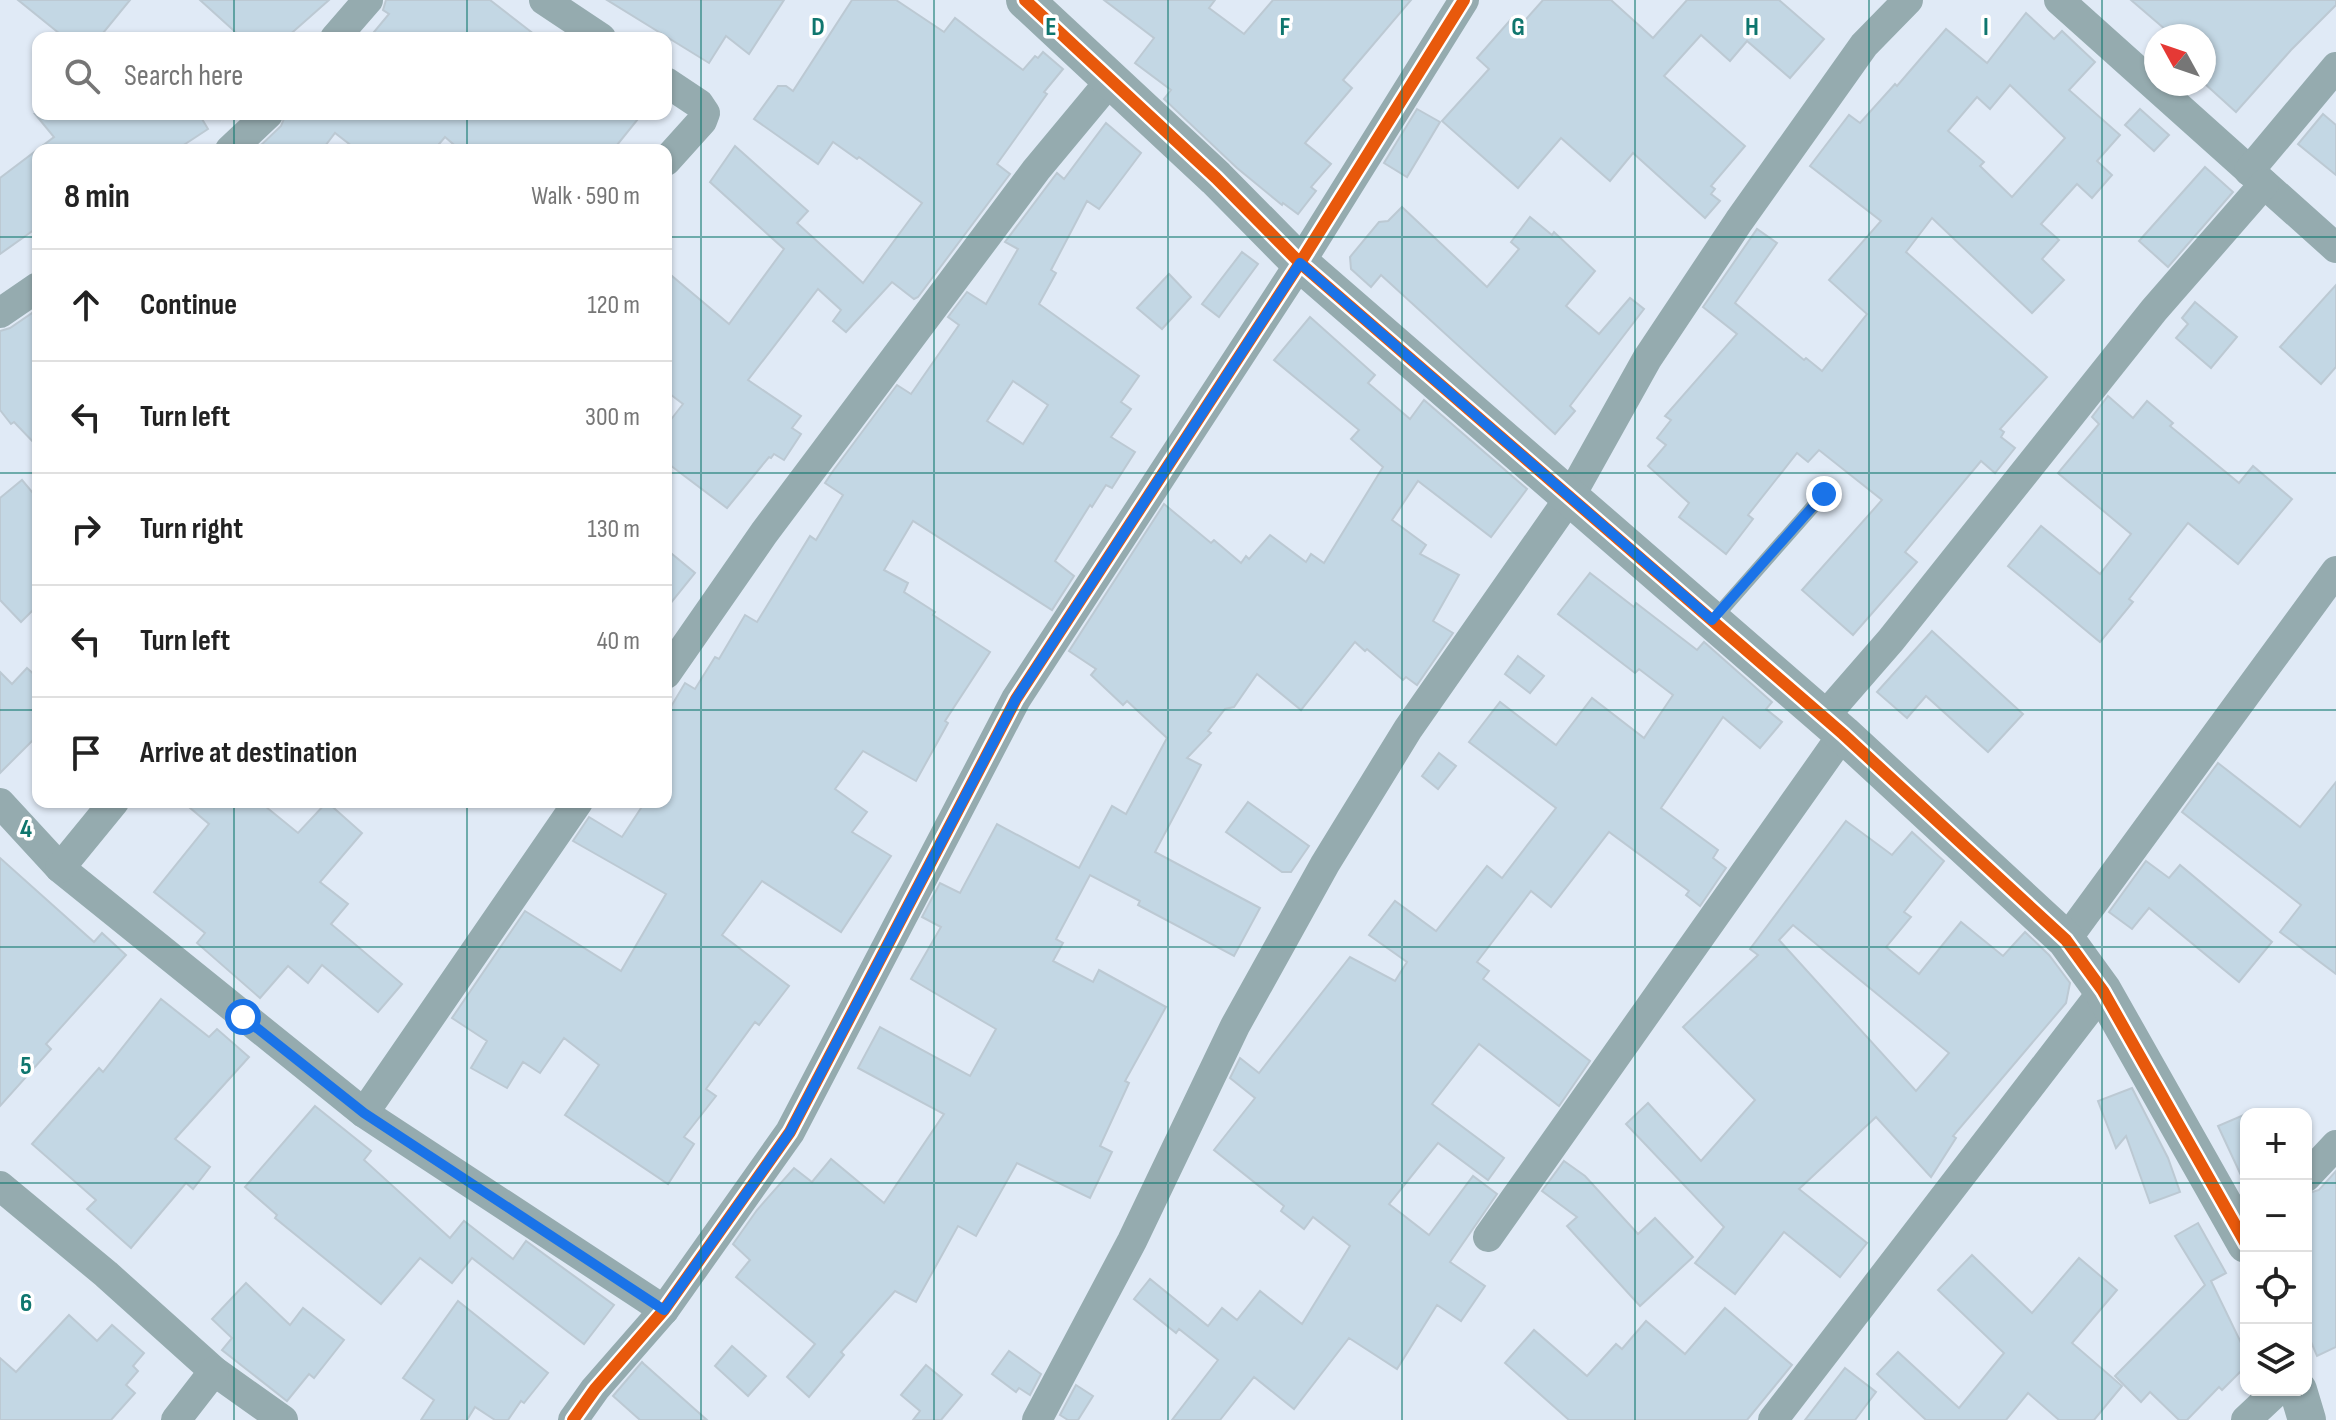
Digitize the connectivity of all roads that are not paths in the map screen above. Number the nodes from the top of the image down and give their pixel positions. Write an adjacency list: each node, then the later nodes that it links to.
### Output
1 (368, 0): 7 (street)
2 (544, 0): 8 (street)
3 (1025, 0): 10 (street)
4 (1464, 0): 17 (street)
5 (1908, 0): 21 (street)
6 (2059, 0): 15 (street)
7 (340, 32)
8 (592, 32)
9 (2336, 67): 15 (street)
10 (1110, 81): 17 (street); 24 (street)
11 (672, 86): 14 (street)
12 (262, 120): 13 (street)
13 (236, 144)
14 (672, 154)
15 (2257, 177): 16 (street); 25 (street)
16 (2336, 248)
17 (1300, 263): 21 (street); 38 (street)
18 (32, 291): 19 (street)
19 (0, 313)
20 (1824, 494): 23 (lane)
21 (1570, 497): 23 (street); 45 (street)
22 (2336, 571): 30 (street)
23 (1712, 620): 25 (street)
24 (672, 665)
25 (1834, 726): 30 (street); 37 (street)
26 (0, 803): 29 (street)
27 (109, 808): 29 (street)
28 (574, 808): 32 (street)
29 (60, 868): 32 (street)
30 (2066, 940): 31 (street)
31 (2103, 991): 36 (street); 46 (street)
32 (364, 1113): 38 (street)
33 (2336, 1145): 34 (street)
34 (2312, 1171)
35 (0, 1186): 39 (street)
36 (2240, 1232)
37 (1488, 1237)
38 (664, 1310): 44 (street)
39 (214, 1371): 42 (street); 43 (street)
40 (2272, 1396): 47 (street)
41 (2300, 1396): 48 (street)
42 (176, 1420)
43 (283, 1420)
44 (573, 1420)
45 (1037, 1420)
46 (1773, 1420)
47 (2246, 1420)
48 (2307, 1420)

